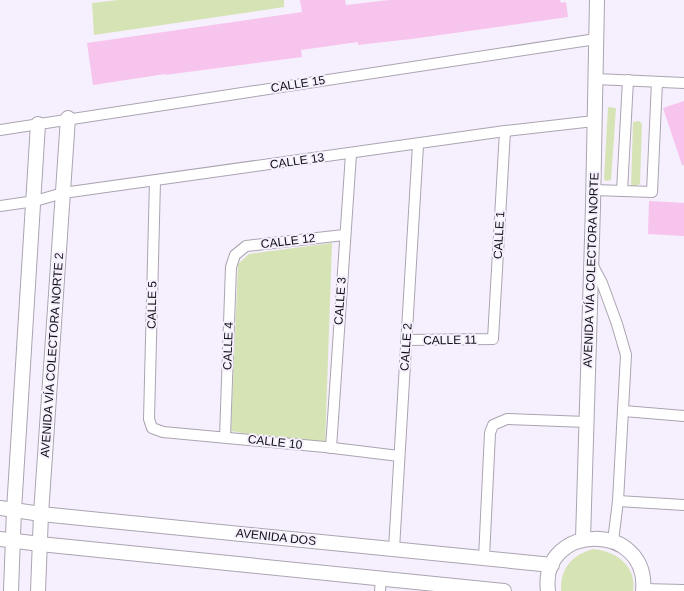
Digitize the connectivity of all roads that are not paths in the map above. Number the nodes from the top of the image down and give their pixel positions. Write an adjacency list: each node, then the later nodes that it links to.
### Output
1 (597, 0): 2 (street, AVENIDA VÍA COLECTORA NORTE)
2 (596, 39): 3 (street, AVENIDA VÍA COLECTORA NORTE); 7 (street, CALLE 15)
3 (596, 79): 4 (street); 8 (street, AVENIDA VÍA COLECTORA NORTE)
4 (628, 80): 5 (street); 16 (street)
5 (657, 82): 6 (street); 16 (street)
6 (684, 83)
7 (68, 118): 9 (street, CALLE 15); 17 (street, AVENIDA VÍA COLECTORA NORTE 2)
8 (594, 121): 11 (street, CALLE 13); 15 (street, AVENIDA VÍA COLECTORA NORTE)
9 (38, 124): 10 (street, CALLE 15); 18 (street)
10 (0, 130)
11 (505, 131): 12 (street, CALLE 13); 23 (street, CALLE 1)
12 (418, 144): 13 (street, CALLE 13); 24 (street, CALLE 2)
13 (351, 154): 14 (street, CALLE 13); 20 (street, CALLE 3)
14 (155, 181): 17 (street, CALLE 13); 28 (street, CALLE 5)
15 (594, 190): 16 (street); 22 (street, AVENIDA VÍA COLECTORA NORTE)
16 (622, 191)
17 (63, 193): 18 (street, CALLE 13); 36 (street, AVENIDA VÍA COLECTORA NORTE 2)
18 (35, 201): 19 (street, CALLE 13); 35 (street)
19 (0, 206)
20 (344, 235): 21 (street, CALLE 12); 30 (street, CALLE 3)
21 (235, 255): 29 (street, CALLE 4)
22 (592, 262): 25 (street); 27 (street, AVENIDA VÍA COLECTORA NORTE)
23 (493, 339): 24 (street, CALLE 11)
24 (406, 340): 31 (street, CALLE 2)
25 (624, 411): 26 (street); 32 (street)
26 (684, 416)
27 (586, 422): 37 (street, AVENIDA VÍA COLECTORA NORTE); 42 (street)
28 (152, 428): 29 (street, CALLE 10)
29 (225, 437): 30 (street, CALLE 10)
30 (331, 448): 31 (street, CALLE 10)
31 (399, 456): 41 (street, CALLE 2)
32 (618, 501): 33 (street); 39 (street)
33 (684, 506)
34 (0, 508): 35 (street, AVENIDA DOS)
35 (14, 510): 36 (street, AVENIDA DOS); 38 (street)
36 (41, 514): 40 (street, AVENIDA VÍA COLECTORA NORTE 2); 41 (street, AVENIDA DOS)
37 (583, 539): 39 (street); 43 (street)
38 (7, 540): 40 (street); 47 (street)
39 (613, 541): 45 (street)
40 (40, 544): 44 (street); 48 (street, AVENIDA VÍA COLECTORA NORTE 2)
41 (394, 549): 42 (street, AVENIDA DOS)
42 (484, 558): 43 (street, AVENIDA DOS)
43 (552, 565): 50 (street)
44 (381, 585): 49 (street)
45 (643, 590): 46 (street)
46 (684, 590)
47 (11, 591)
48 (38, 591)
49 (504, 591)
50 (548, 591)

